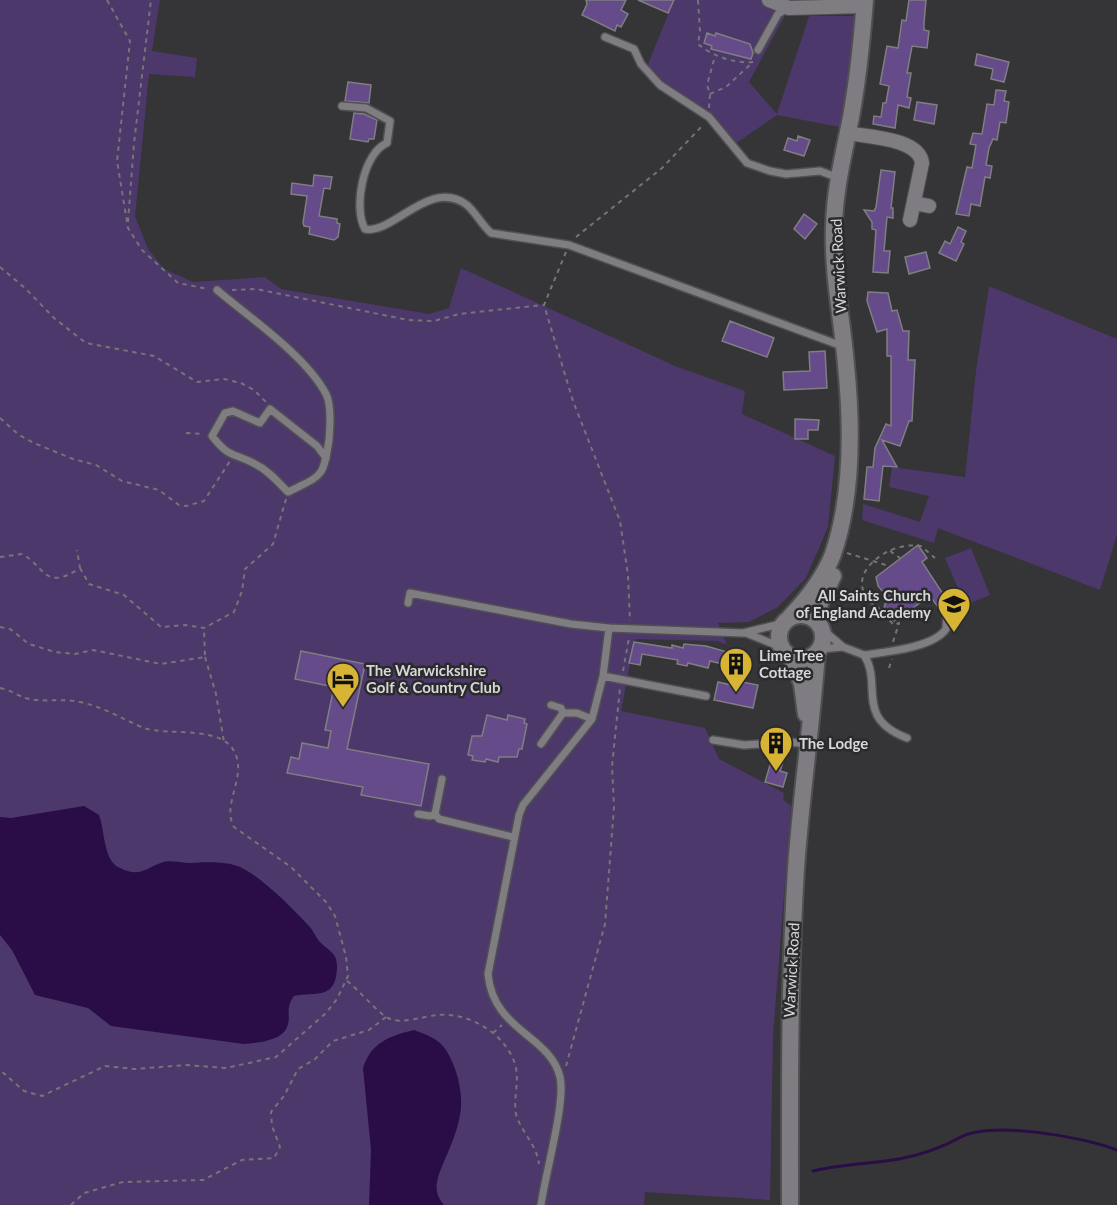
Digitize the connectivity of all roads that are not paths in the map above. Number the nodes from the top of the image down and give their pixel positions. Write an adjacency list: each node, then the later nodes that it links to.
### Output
1 (769, 0): 3 (street)
2 (865, 3): 3 (street); 7 (street, Warwick Road)
3 (789, 8): 5 (lane)
4 (605, 37): 8 (lane)
5 (758, 50)
6 (342, 106): 13 (lane)
7 (847, 133): 8 (street, Warwick Road); 9 (street)
8 (839, 178): 13 (street, Warwick Road)
9 (914, 203): 10 (street); 11 (street)
10 (929, 206)
11 (910, 220)
12 (217, 290): 14 (lane)
13 (844, 347): 15 (street, Warwick Road)
14 (326, 458): 14 (lane)
15 (838, 542): 18 (street, Warwick Road); 19 (street, Warwick Road)
16 (408, 603): 20 (lane)
17 (947, 613): 25 (lane)
18 (787, 620): 19 (street); 21 (lane); 24 (street)
19 (820, 625): 22 (lane); 23 (street)
20 (609, 628): 21 (lane); 26 (lane)
21 (743, 633): 24 (lane)
22 (843, 647): 23 (lane); 25 (lane)
23 (819, 651): 24 (street); 33 (street, Warwick Road)
24 (788, 654): 33 (street, Warwick Road)
25 (864, 655): 31 (lane)
26 (603, 676): 27 (lane); 30 (lane)
27 (706, 696)
28 (551, 705): 29 (lane)
29 (564, 713): 30 (lane); 34 (lane)
30 (592, 719): 38 (lane)
31 (907, 738)
32 (713, 740): 33 (lane)
33 (808, 740): 40 (street, Warwick Road)
34 (541, 744)
35 (442, 779): 37 (lane)
36 (418, 814): 37 (lane)
37 (435, 814): 38 (lane)
38 (513, 837): 39 (lane)
39 (541, 1205)
40 (790, 1205)

